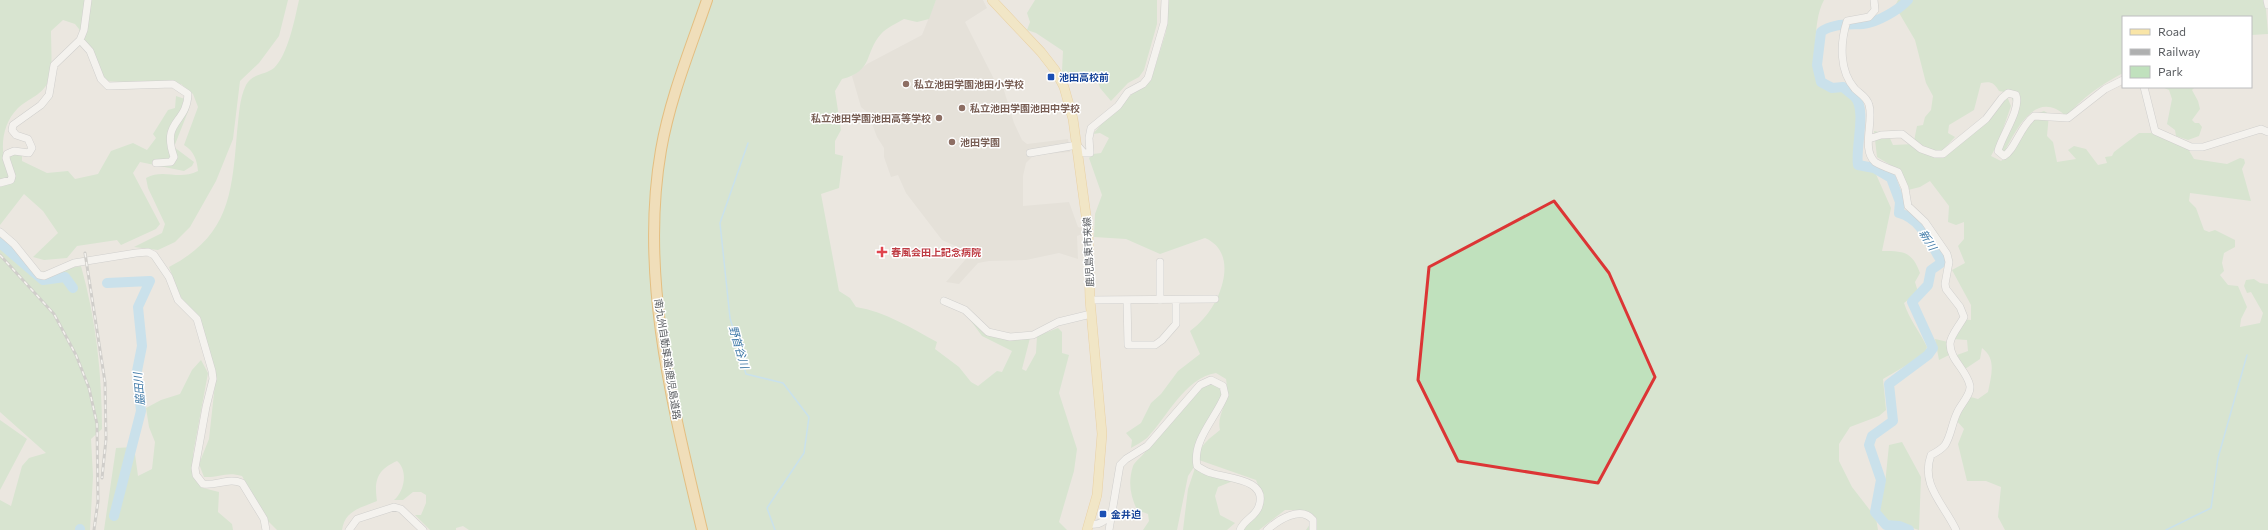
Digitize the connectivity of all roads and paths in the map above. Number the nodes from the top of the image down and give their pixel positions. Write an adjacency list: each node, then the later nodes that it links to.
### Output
1 (88, 0): 8 (street)
2 (707, 0): 31 (highway, 南九州自動車道;鹿児島道路)
3 (992, 0): 13 (main road, 鹿児島東市来線)
4 (1165, 0): 13 (street)
5 (1874, 0): 12 (street)
6 (2267, 0): 7 (street)
7 (2268, 5)
8 (80, 40): 15 (street); 16 (street)
9 (2122, 80): 12 (street)
10 (2144, 88): 11 (street)
11 (2268, 132)
12 (1869, 139): 36 (street)
13 (1077, 145): 14 (street); 20 (main road, 鹿児島東市来線)
14 (1030, 153)
15 (156, 163)
16 (0, 183)
17 (0, 232): 28 (street)
18 (1160, 262): 22 (street)
19 (1215, 299): 23 (street)
20 (1090, 300): 21 (street); 25 (main road, 鹿児島東市来線)
21 (1127, 300): 22 (street); 23 (street)
22 (1160, 300): 23 (street)
23 (1176, 300)
24 (944, 301): 25 (street)
25 (1091, 314): 27 (main road, 鹿児島東市来線)
26 (1112, 512): 27 (street); 32 (street); 33 (street)
27 (1088, 527)
28 (266, 530)
29 (349, 530): 30 (street)
30 (423, 530)
31 (702, 530)
32 (1109, 530)
33 (1240, 530)
34 (1267, 530): 35 (street)
35 (1313, 530)
36 (1956, 530)

